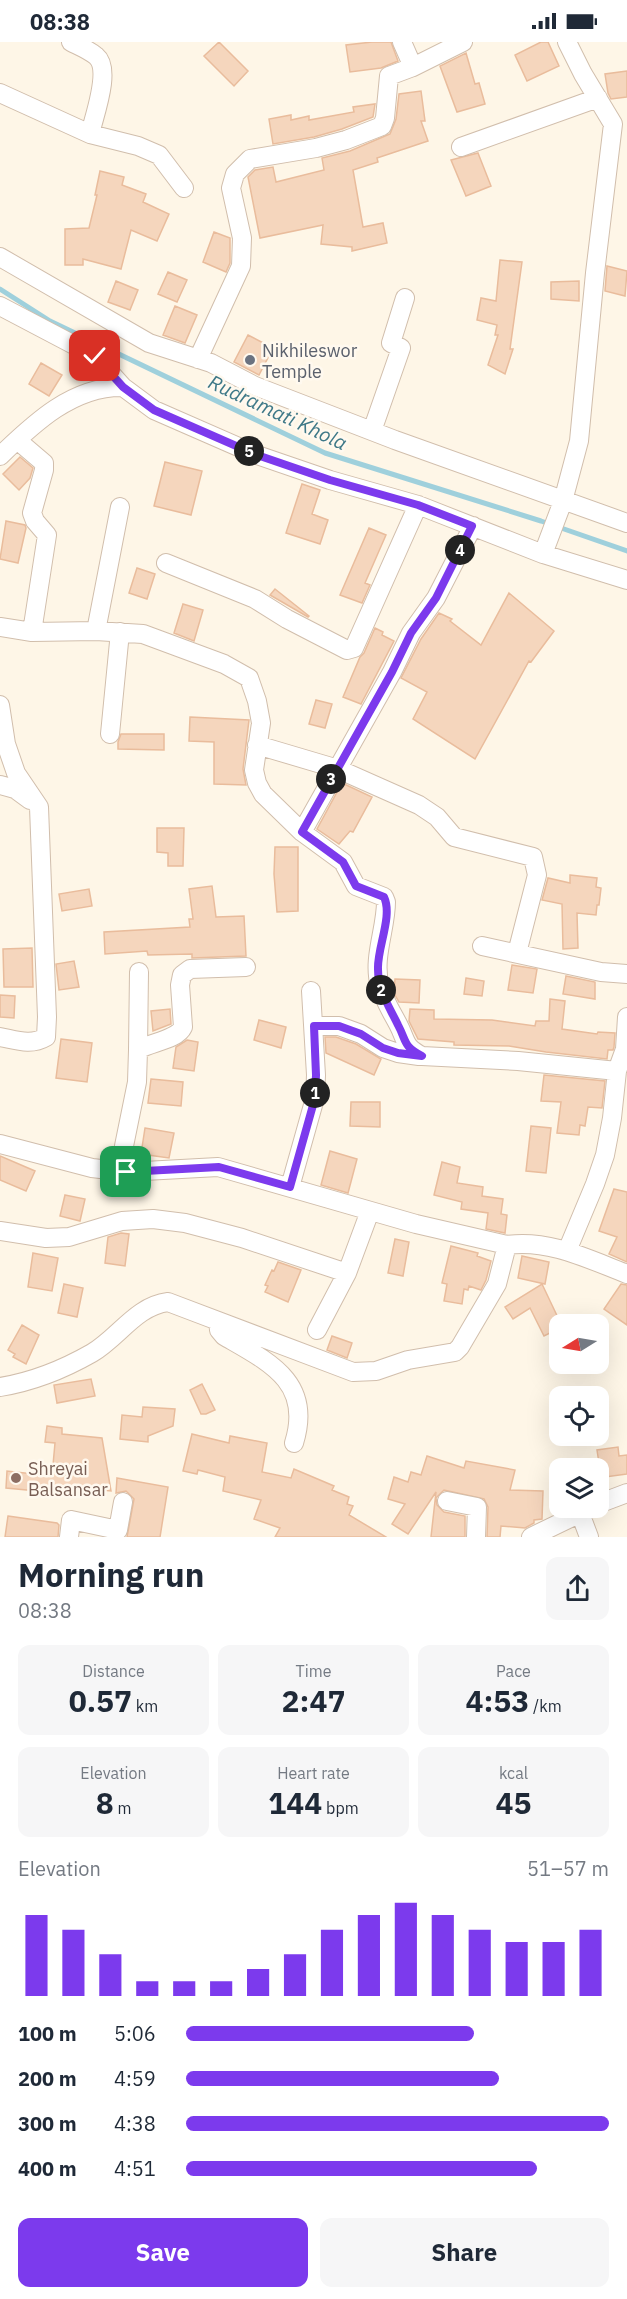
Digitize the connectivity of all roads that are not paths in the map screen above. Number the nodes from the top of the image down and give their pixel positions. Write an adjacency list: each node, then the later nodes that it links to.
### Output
1 (71, 42): 9 (street)
2 (402, 42): 5 (street)
3 (463, 42): 5 (street)
4 (567, 42): 7 (street)
5 (412, 67): 15 (street)
6 (0, 93): 9 (street)
7 (598, 98): 8 (street); 10 (street)
8 (620, 123): 22 (street)
9 (90, 134): 11 (street)
10 (461, 147)
11 (184, 188)
12 (0, 257): 15 (street)
13 (405, 298): 17 (street)
14 (0, 306): 16 (street)
15 (198, 359): 17 (street)
16 (123, 387): 18 (street); 20 (street)
17 (372, 431): 22 (street)
18 (16, 440): 19 (street); 30 (street)
19 (0, 456)
20 (418, 505): 24 (street); 26 (street)
21 (120, 507): 29 (street)
22 (561, 507): 23 (street); 25 (street)
23 (627, 523)
24 (472, 526): 25 (street); 35 (street)
25 (546, 547): 27 (street)
26 (166, 563)
27 (627, 580)
28 (0, 627): 30 (street)
29 (96, 631): 30 (street); 31 (street)
30 (32, 632)
31 (120, 632): 33 (street); 34 (street)
32 (0, 705): 37 (street)
33 (110, 734)
34 (257, 745): 35 (street); 38 (street)
35 (338, 768): 38 (street); 40 (street)
36 (0, 785): 37 (street)
37 (39, 807): 47 (street)
38 (302, 832): 49 (street)
39 (482, 946): 40 (street)
40 (517, 953): 43 (street)
41 (246, 967): 48 (street)
42 (139, 972): 48 (street)
43 (627, 974)
44 (311, 991): 46 (street)
45 (627, 1017): 50 (street)
46 (314, 1026): 49 (street); 53 (street)
47 (0, 1037)
48 (138, 1050): 52 (street)
49 (422, 1056): 50 (street)
50 (617, 1071): 57 (street)
51 (0, 1144): 52 (street)
52 (126, 1172): 53 (street)
53 (290, 1187): 54 (street)
54 (370, 1211): 56 (street); 58 (street)
55 (0, 1231): 58 (street)
56 (507, 1245): 57 (street); 60 (street)
57 (567, 1251): 59 (street)
58 (347, 1273): 61 (street)
59 (627, 1274)
60 (218, 1321): 62 (street); 63 (street)
61 (317, 1330)
62 (0, 1387)
63 (294, 1443)
64 (627, 1493): 65 (street)
65 (609, 1500)
66 (447, 1501): 71 (street)
67 (123, 1502): 70 (street)
68 (570, 1518): 72 (street)
69 (587, 1518): 73 (street)
70 (69, 1537)
71 (476, 1537)
72 (531, 1537)
73 (589, 1537)

